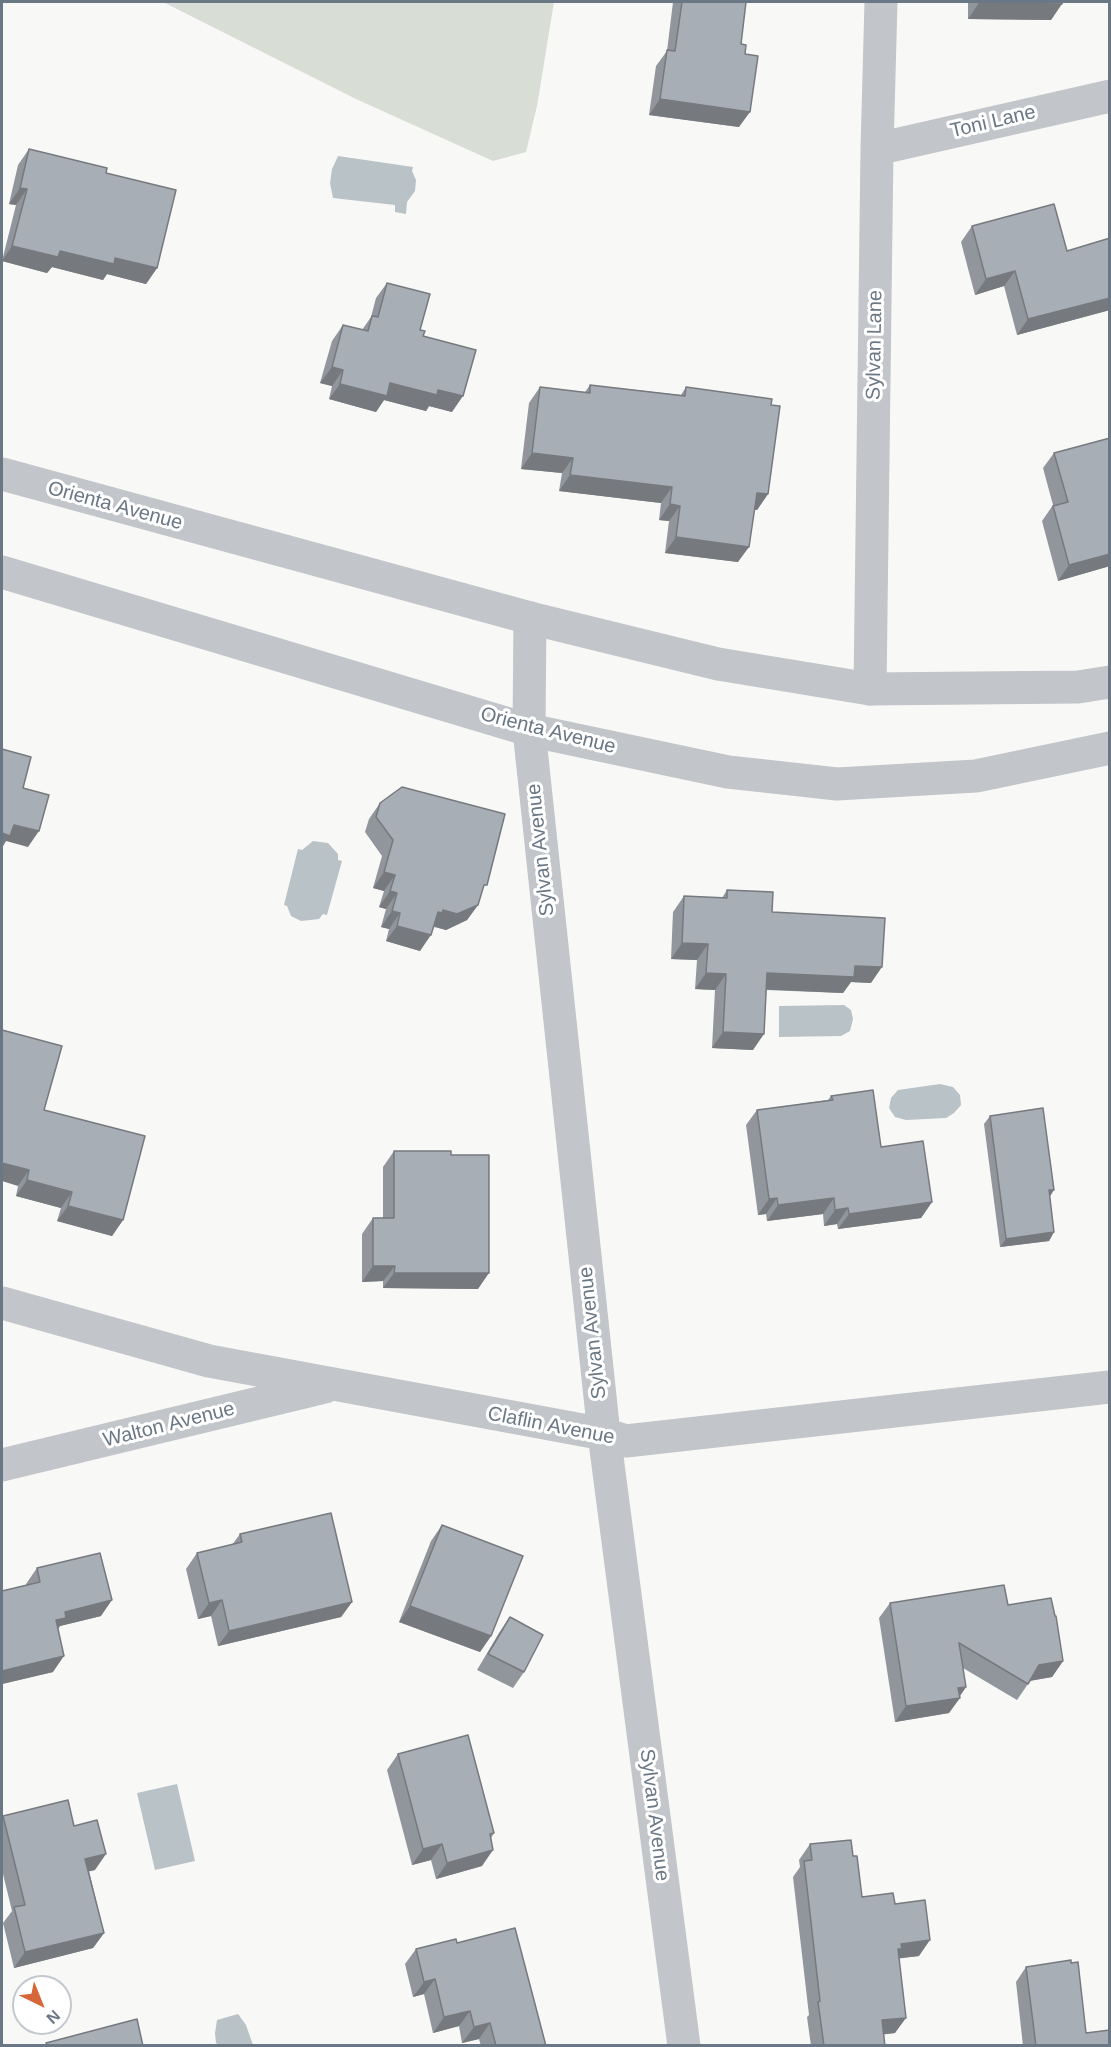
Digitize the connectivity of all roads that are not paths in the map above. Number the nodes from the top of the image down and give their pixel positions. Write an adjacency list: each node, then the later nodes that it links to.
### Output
1 (881, 2): 3 (street, Sylvan Lane)
2 (1110, 96): 3 (street, Toni Lane)
3 (877, 149): 8 (street, Sylvan Lane)
4 (2, 474): 6 (street, Orienta Avenue)
5 (2, 572): 9 (street, Orienta Avenue)
6 (530, 618): 8 (street, Orienta Avenue); 9 (street, Sylvan Avenue)
7 (1110, 682): 8 (street, Orienta Avenue)
8 (870, 689)
9 (528, 730): 10 (street, Orienta Avenue); 14 (street, Sylvan Avenue)
10 (1110, 748)
11 (2, 1302): 12 (street, Claflin Avenue)
12 (336, 1384): 14 (street, Claflin Avenue); 15 (street, Walton Avenue)
13 (1110, 1387): 14 (street, Claflin Avenue)
14 (604, 1434): 16 (street, Sylvan Avenue)
15 (2, 1465)
16 (684, 2046)

